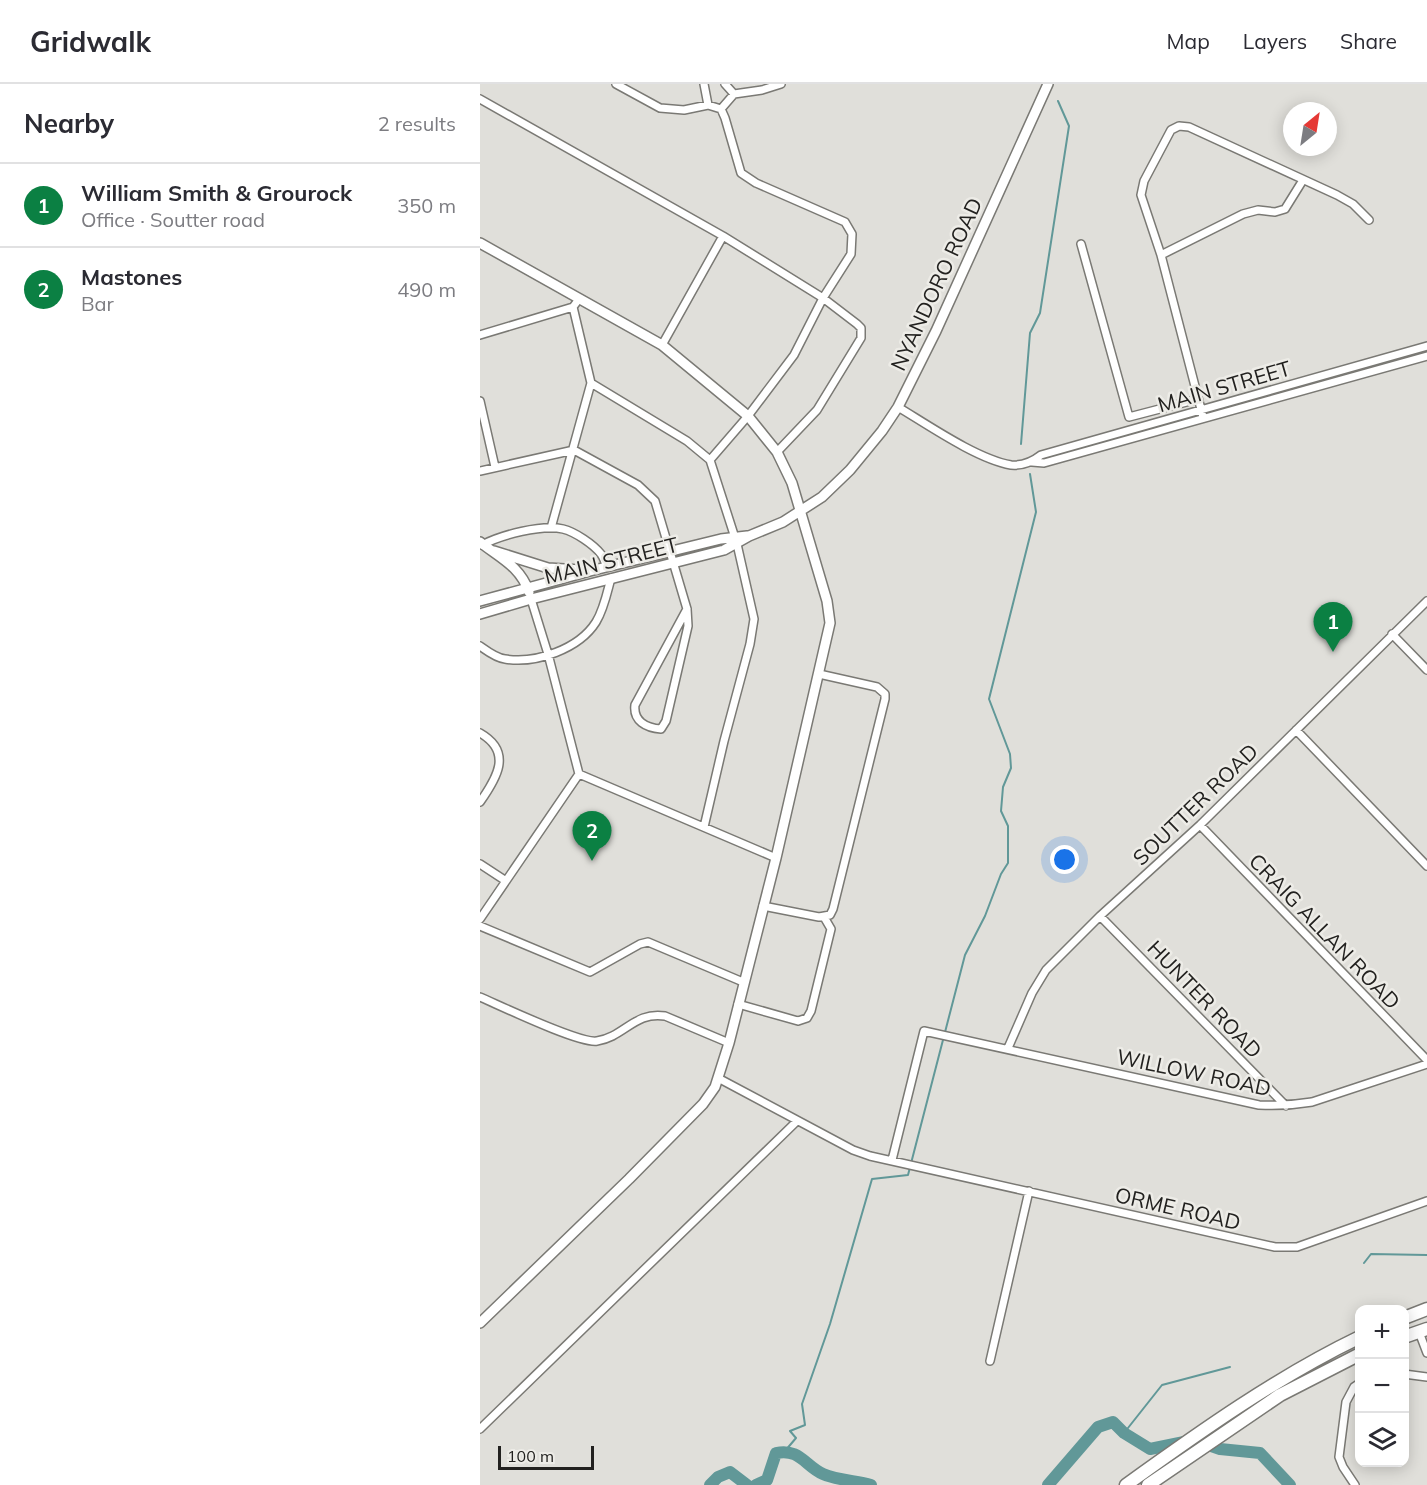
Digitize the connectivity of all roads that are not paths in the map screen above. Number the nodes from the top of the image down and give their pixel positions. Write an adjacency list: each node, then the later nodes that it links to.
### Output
1 (616, 84): 8 (street)
2 (704, 84): 8 (street)
3 (725, 84): 6 (street)
4 (781, 84): 6 (street)
5 (1048, 84): 26 (street, NYANDORO ROAD)
6 (734, 94): 9 (street)
7 (480, 99): 12 (street)
8 (708, 105): 9 (street)
9 (721, 109): 16 (street)
10 (1303, 180): 11 (street); 15 (street); 15 (street)
11 (1369, 220)
12 (723, 236): 16 (street); 20 (street)
13 (1081, 244): 24 (street)
14 (481, 246): 17 (street)
15 (1161, 255): 24 (street)
16 (823, 298): 28 (street); 30 (street)
17 (579, 299): 18 (street); 20 (street)
18 (573, 308): 19 (street); 23 (street)
19 (480, 335)
20 (662, 345): 28 (street)
21 (1427, 346): 27 (street, MAIN STREET)
22 (1427, 356): 27 (street, MAIN STREET)
23 (591, 383): 29 (street); 31 (street)
24 (1198, 399): 27 (street)
25 (480, 402): 32 (street)
26 (898, 407): 27 (street, MAIN STREET); 34 (street, NYANDORO ROAD)
27 (1202, 413)
28 (748, 416): 30 (street); 31 (street)
29 (574, 450): 32 (street); 36 (street); 40 (street)
30 (777, 452): 35 (street)
31 (710, 460): 37 (street)
32 (495, 467): 33 (street)
33 (480, 471)
34 (835, 486): 35 (street, MAIN STREET)
35 (801, 511): 37 (street, MAIN STREET); 55 (street)
36 (551, 528): 38 (street); 42 (street)
37 (736, 541): 40 (street, MAIN STREET); 41 (street, MAIN STREET); 61 (street)
38 (481, 544): 39 (street)
39 (494, 551): 43 (street); 45 (street)
40 (670, 552): 41 (street); 42 (street, MAIN STREET)
41 (674, 564): 44 (street, MAIN STREET); 49 (street)
42 (607, 567): 43 (street, MAIN STREET)
43 (590, 571): 45 (street, MAIN STREET)
44 (611, 578): 46 (street, MAIN STREET); 53 (street)
45 (527, 587): 46 (street); 48 (street, MAIN STREET)
46 (531, 599): 50 (street, MAIN STREET); 53 (street)
47 (1427, 600): 51 (street, SOUTTER ROAD)
48 (480, 601)
49 (687, 609): 49 (street)
50 (480, 614)
51 (1392, 634): 54 (street); 56 (street, SOUTTER ROAD)
52 (480, 646): 53 (street)
53 (548, 654): 58 (street)
54 (1427, 670)
55 (819, 675): 62 (street); 68 (street)
56 (1296, 730): 60 (street, SOUTTER ROAD); 64 (street)
57 (480, 733): 59 (street)
58 (579, 774): 61 (street); 65 (street)
59 (480, 802)
60 (1200, 825): 67 (street, SOUTTER ROAD); 76 (street, CRAIG ALLAN ROAD)
61 (704, 827): 62 (street)
62 (776, 858): 66 (street)
63 (480, 864): 65 (street)
64 (1427, 866)
65 (506, 880): 69 (street)
66 (763, 906): 68 (street); 71 (street)
67 (1100, 916): 75 (street, SOUTTER ROAD); 78 (street, HUNTER ROAD)
68 (824, 917): 73 (street)
69 (480, 919)
70 (480, 926): 71 (street)
71 (743, 982): 73 (street)
72 (480, 997): 74 (street)
73 (738, 1004): 74 (street)
74 (729, 1042): 77 (street)
75 (1008, 1048): 78 (street, WILLOW ROAD); 80 (street, WILLOW ROAD)
76 (1427, 1062): 78 (street, WILLOW ROAD)
77 (718, 1078): 79 (street); 85 (street)
78 (1286, 1106)
79 (797, 1121): 80 (street); 94 (street)
80 (892, 1160): 81 (street, ORME ROAD)
81 (1029, 1191): 82 (street, ORME ROAD); 90 (street)
82 (1427, 1201)
83 (1427, 1310): 84 (highway)
84 (1409, 1316)
85 (480, 1323)
86 (1423, 1330): 88 (street)
87 (1355, 1339): 95 (highway)
88 (1427, 1353)
89 (1355, 1356): 95 (highway)
90 (990, 1361)
91 (1409, 1375): 92 (street)
92 (1427, 1377)
93 (1355, 1388): 98 (street)
94 (480, 1429)
95 (1162, 1467): 96 (highway); 97 (highway)
96 (1126, 1485)
97 (1148, 1485)
98 (1355, 1485)

